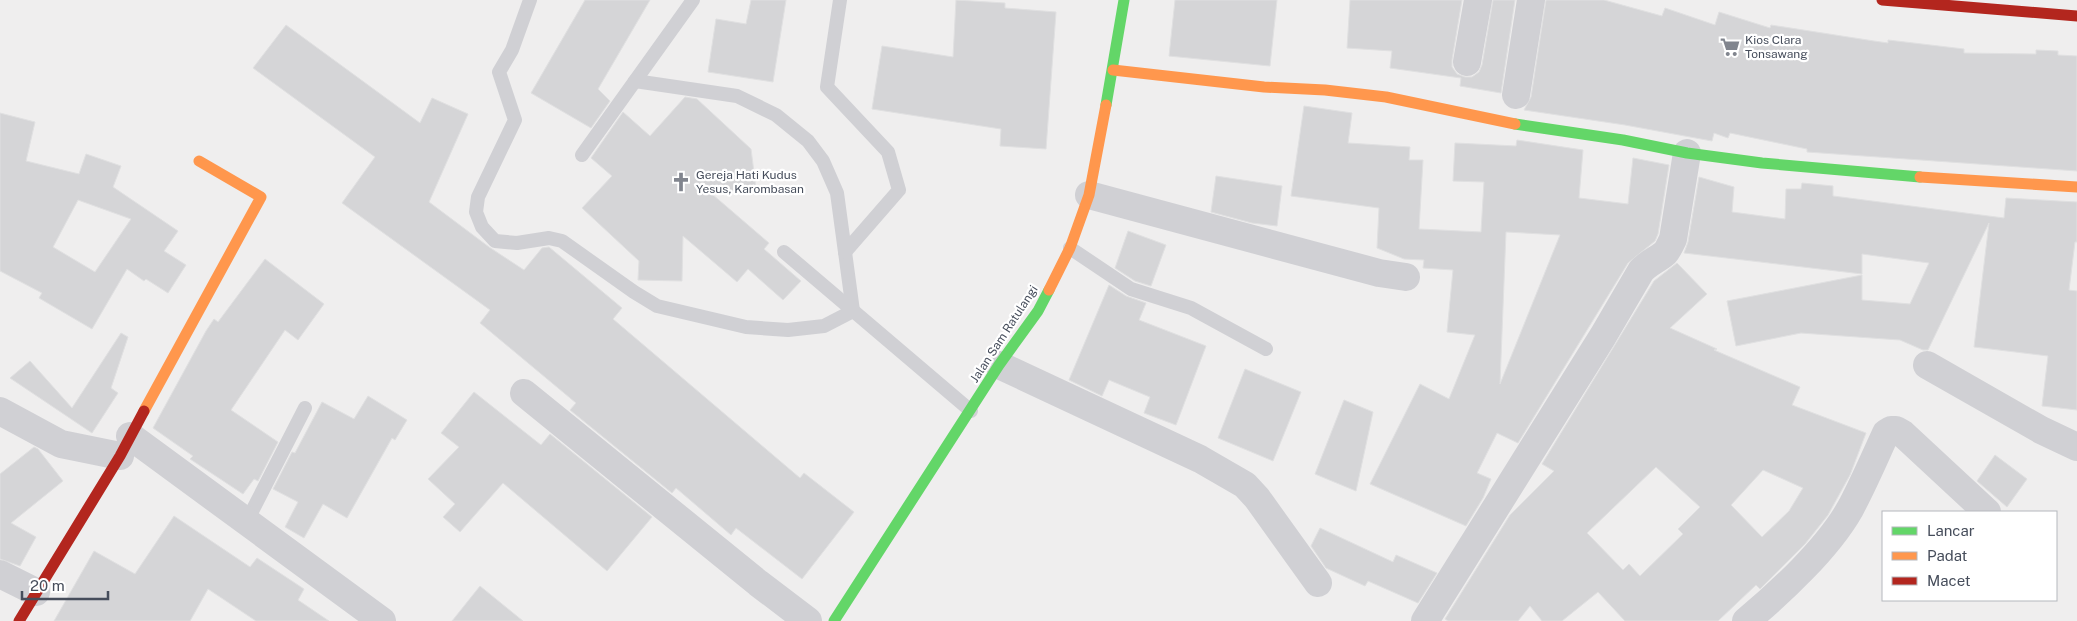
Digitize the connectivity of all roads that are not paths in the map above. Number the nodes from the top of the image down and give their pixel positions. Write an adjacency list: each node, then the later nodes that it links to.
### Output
1 (530, 0): 22 (lane)
2 (692, 0): 11 (lane)
3 (840, 0): 20 (lane)
4 (1124, 0): 10 (main road, Jalan Sam Ratulangi)
5 (1478, 0): 9 (street)
6 (1531, 0): 12 (street)
7 (1882, 0): 8 (main road)
8 (2077, 16)
9 (1467, 62)
10 (1114, 70): 13 (main road); 17 (main road, Jalan Sam Ratulangi)
11 (635, 80): 14 (lane); 20 (lane)
12 (1516, 94)
13 (1687, 153): 16 (main road); 41 (street)
14 (582, 155)
15 (199, 161): 30 (main road)
16 (2077, 187)
17 (1089, 196): 18 (main road, Jalan Sam Ratulangi); 21 (street)
18 (1070, 248): 23 (lane); 25 (main road, Jalan Sam Ratulangi)
19 (784, 252): 22 (lane)
20 (845, 252): 22 (lane)
21 (1406, 277)
22 (853, 312): 29 (lane)
23 (1266, 349)
24 (1927, 365): 31 (street)
25 (999, 366): 29 (main road, Jalan Sam Ratulangi); 35 (street)
26 (524, 393): 39 (street)
27 (305, 408): 33 (lane)
28 (0, 411): 30 (street)
29 (971, 411): 40 (main road, Jalan Sam Ratulangi)
30 (125, 446): 33 (street); 36 (main road)
31 (2077, 447)
32 (1986, 511): 42 (street)
33 (247, 521): 38 (street)
34 (0, 574): 36 (street)
35 (1318, 583)
36 (36, 592): 37 (main road)
37 (19, 621)
38 (382, 621)
39 (808, 621)
40 (834, 621)
41 (1425, 621)
42 (1746, 621)

